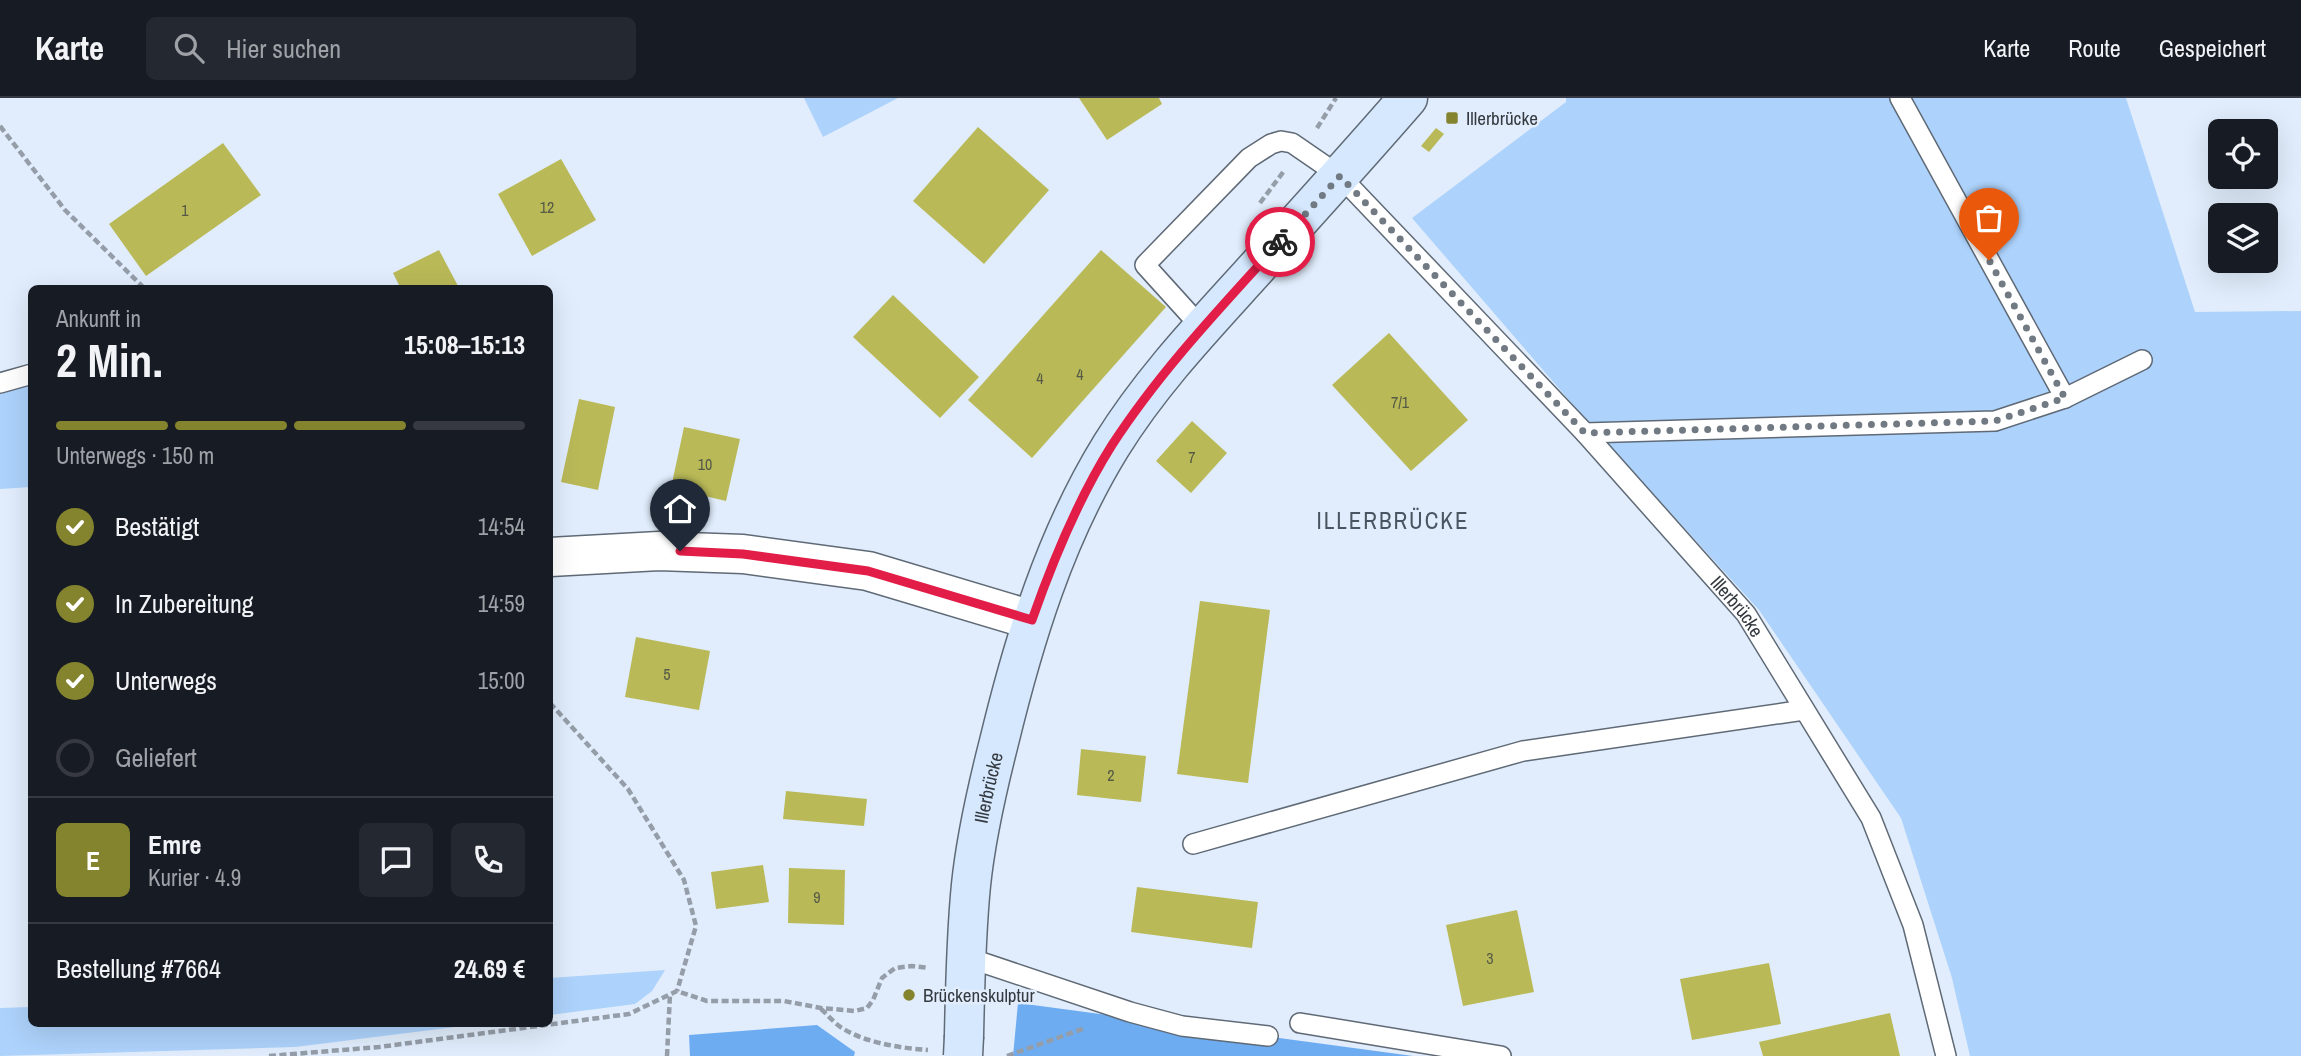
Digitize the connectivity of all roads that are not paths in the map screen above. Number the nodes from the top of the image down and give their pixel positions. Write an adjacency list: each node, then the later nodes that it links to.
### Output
1 (1408, 98): 3 (main road, Illerbrücke)
2 (1900, 98): 8 (lane)
3 (1340, 176): 4 (main road, Illerbrücke); 4 (lane); 9 (lane, Illerbrücke)
4 (1202, 328): 11 (main road, Illerbrücke)
5 (2142, 360): 8 (lane)
6 (28, 375): 7 (lane)
7 (0, 383)
8 (2065, 398): 9 (lane)
9 (1585, 433): 12 (lane, Illerbrücke)
10 (553, 556): 11 (street)
11 (1032, 620): 14 (main road, Illerbrücke)
12 (1804, 710): 13 (lane); 19 (lane, Illerbrücke)
13 (1193, 844)
14 (948, 963): 16 (lane); 17 (main road, Illerbrücke)
15 (1300, 1023): 18 (lane)
16 (1268, 1036)
17 (963, 1049)
18 (1501, 1056)
19 (1946, 1056)

